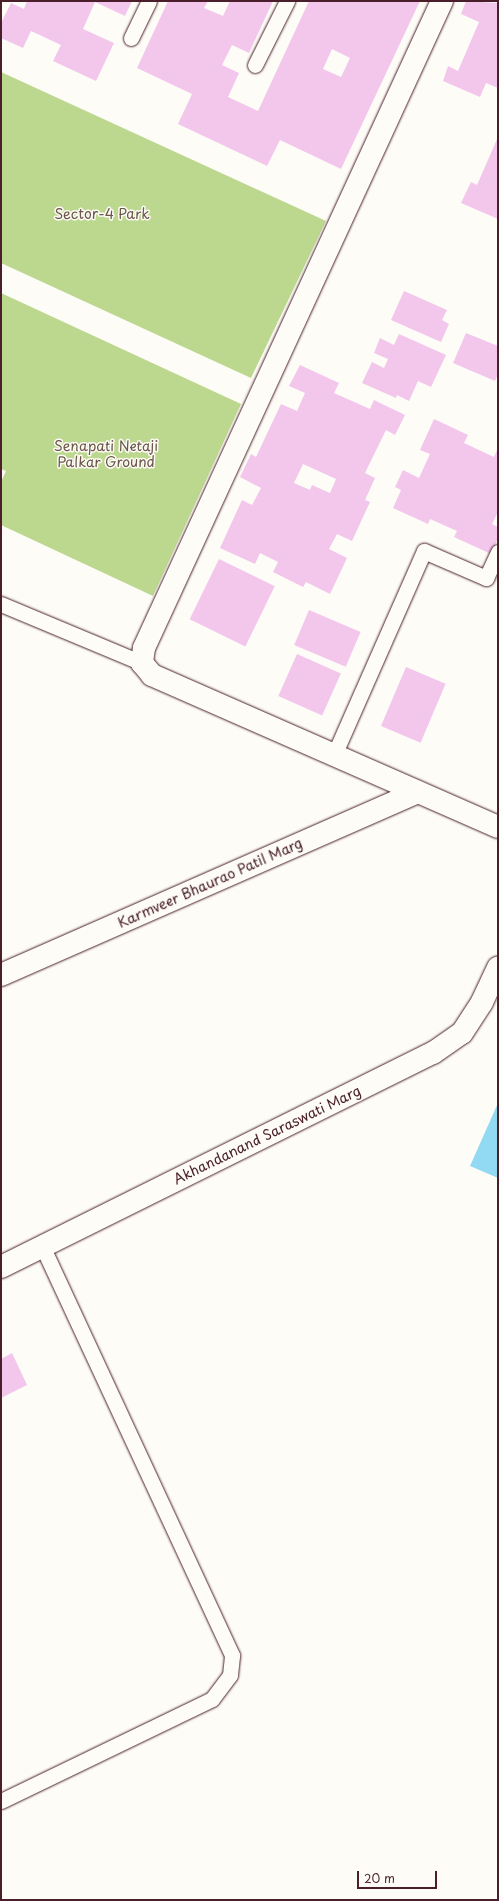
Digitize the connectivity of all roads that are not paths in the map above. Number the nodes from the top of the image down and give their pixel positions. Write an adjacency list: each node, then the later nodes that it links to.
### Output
1 (149, 1): 4 (lane)
2 (287, 1): 5 (lane)
3 (442, 1): 8 (street)
4 (131, 38)
5 (255, 65)
6 (498, 552): 9 (lane)
7 (1, 604): 8 (lane)
8 (142, 663): 9 (street)
9 (334, 755): 10 (street)
10 (418, 792): 11 (street); 13 (street, Karmveer Bhaurao Patil Marg)
11 (498, 826)
12 (498, 967): 14 (street, Akhandanand Saraswati Marg)
13 (1, 975)
14 (43, 1247): 15 (street, Akhandanand Saraswati Marg); 16 (lane)
15 (1, 1266)
16 (1, 1801)

